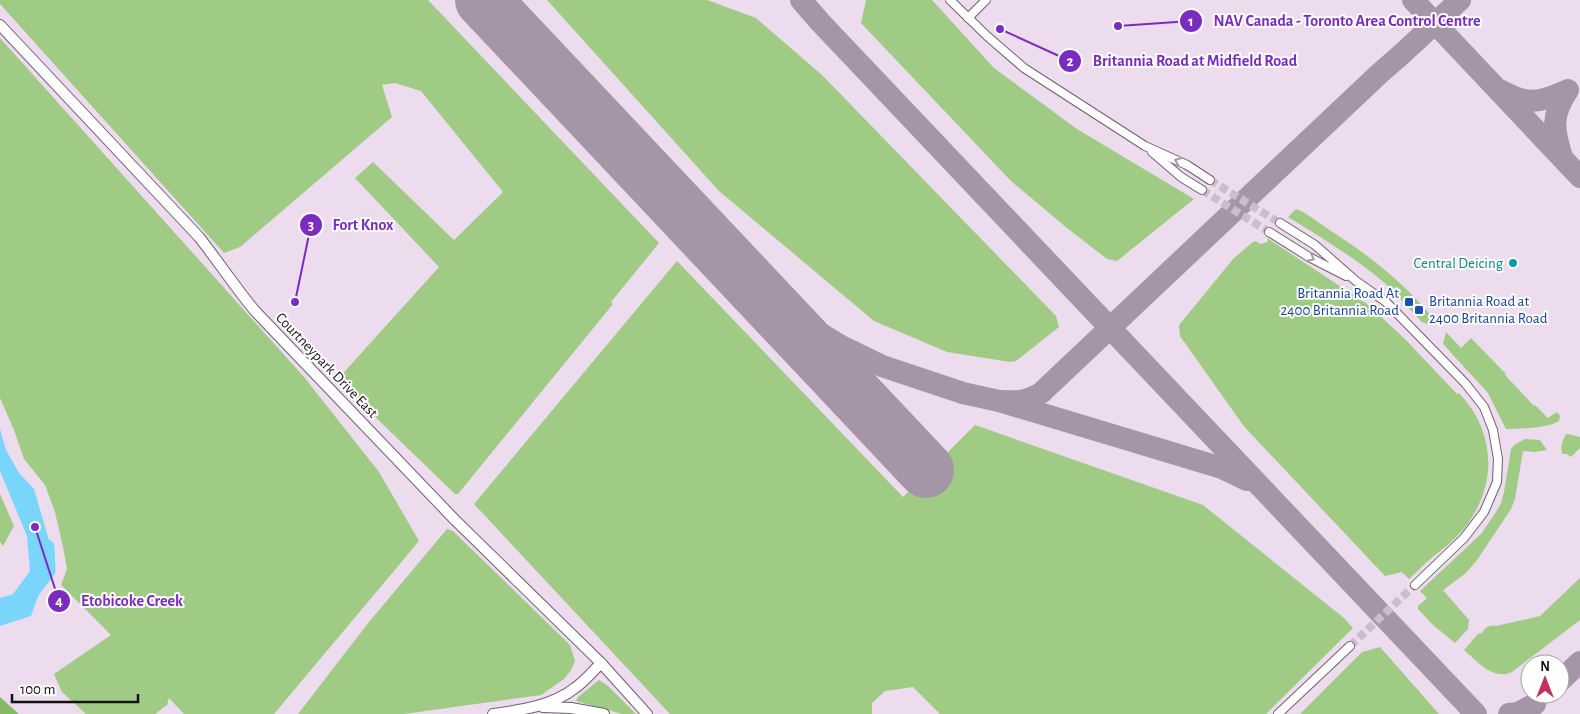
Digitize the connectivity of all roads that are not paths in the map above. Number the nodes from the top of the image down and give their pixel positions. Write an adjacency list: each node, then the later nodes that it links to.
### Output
1 (950, 0): 3 (street)
2 (986, 0): 3 (street)
3 (968, 18): 5 (street)
4 (0, 25): 13 (street, Courtneypark Drive East)
5 (1145, 146): 6 (street, one-way to 5); 7 (street)
6 (1210, 180)
7 (1202, 190)
8 (1280, 223): 10 (street)
9 (1269, 232): 10 (street, one-way to 10)
10 (1356, 281): 11 (street)
11 (1415, 585)
12 (1350, 646): 18 (street)
13 (600, 663): 14 (street); 17 (street, Courtneypark Drive East)
14 (537, 707): 15 (street); 16 (street)
15 (493, 714)
16 (604, 714)
17 (647, 714)
18 (1278, 714)

